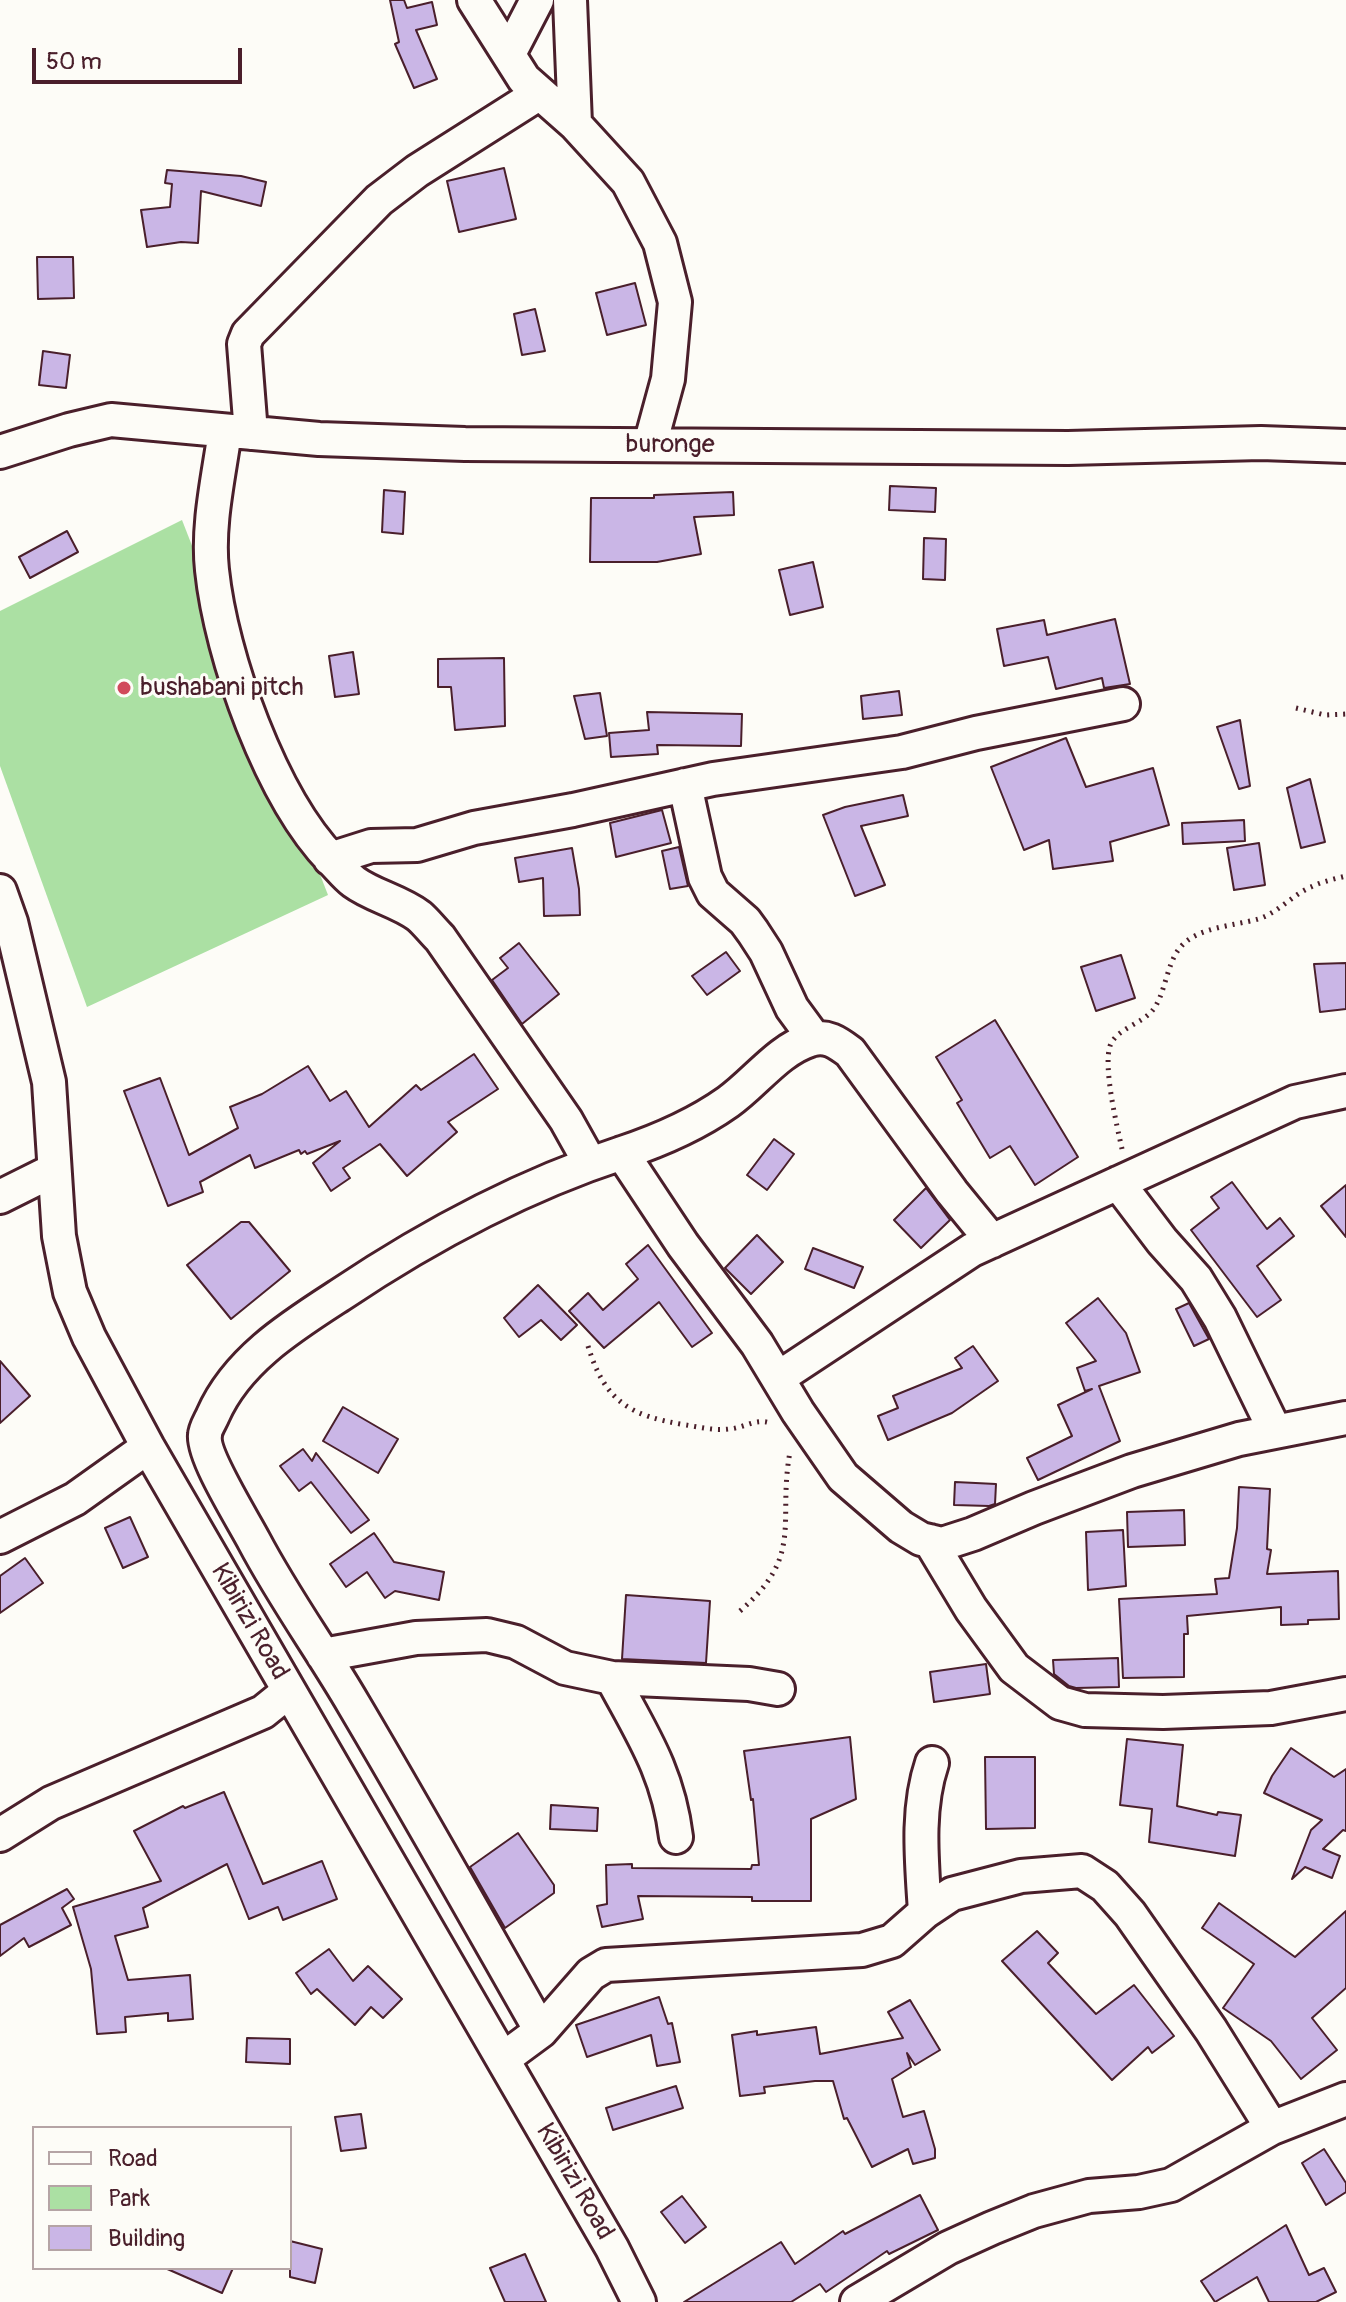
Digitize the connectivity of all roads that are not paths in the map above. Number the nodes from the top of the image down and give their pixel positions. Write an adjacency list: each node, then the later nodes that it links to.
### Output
1 (474, 0): 4 (street)
2 (537, 0): 4 (street)
3 (570, 0): 6 (street)
4 (509, 54): 5 (street)
5 (540, 93): 6 (street); 7 (street)
6 (575, 124): 8 (street)
7 (238, 432): 8 (street, buronge); 10 (street, buronge); 13 (street)
8 (650, 445): 9 (street, buronge)
9 (1346, 446)
10 (0, 452)
11 (1123, 704): 12 (street)
12 (685, 785): 13 (street); 16 (street)
13 (330, 859): 19 (street)
14 (0, 891): 15 (street, Kibirizi Road)
15 (9, 956): 20 (street, Kibirizi Road)
16 (814, 1038): 18 (street); 23 (street)
17 (1346, 1091): 21 (street)
18 (622, 1153): 19 (street); 24 (street)
19 (590, 1163): 30 (street)
20 (54, 1170): 22 (street); 27 (street, Kibirizi Road)
21 (1124, 1180): 23 (street); 26 (street)
22 (0, 1197)
23 (992, 1241): 24 (street)
24 (778, 1378): 29 (street)
25 (1346, 1418): 26 (street)
26 (1275, 1431): 29 (street)
27 (148, 1447): 28 (street); 33 (street, Kibirizi Road)
28 (0, 1537)
29 (930, 1541): 34 (street)
30 (323, 1655): 31 (street); 36 (street)
31 (612, 1678): 32 (street); 39 (street)
32 (778, 1689)
33 (289, 1691): 37 (street, Kibirizi Road); 38 (street)
34 (1346, 1694)
35 (932, 1763): 40 (street)
36 (399, 1782): 37 (street); 41 (street)
37 (362, 1817): 42 (street, Kibirizi Road)
38 (0, 1835)
39 (676, 1837)
40 (925, 1912): 41 (street); 44 (street)
41 (541, 2031): 42 (street)
42 (503, 2059): 45 (street, Kibirizi Road)
43 (1346, 2099): 44 (street)
44 (1272, 2128): 46 (street)
45 (639, 2302)
46 (857, 2302)

